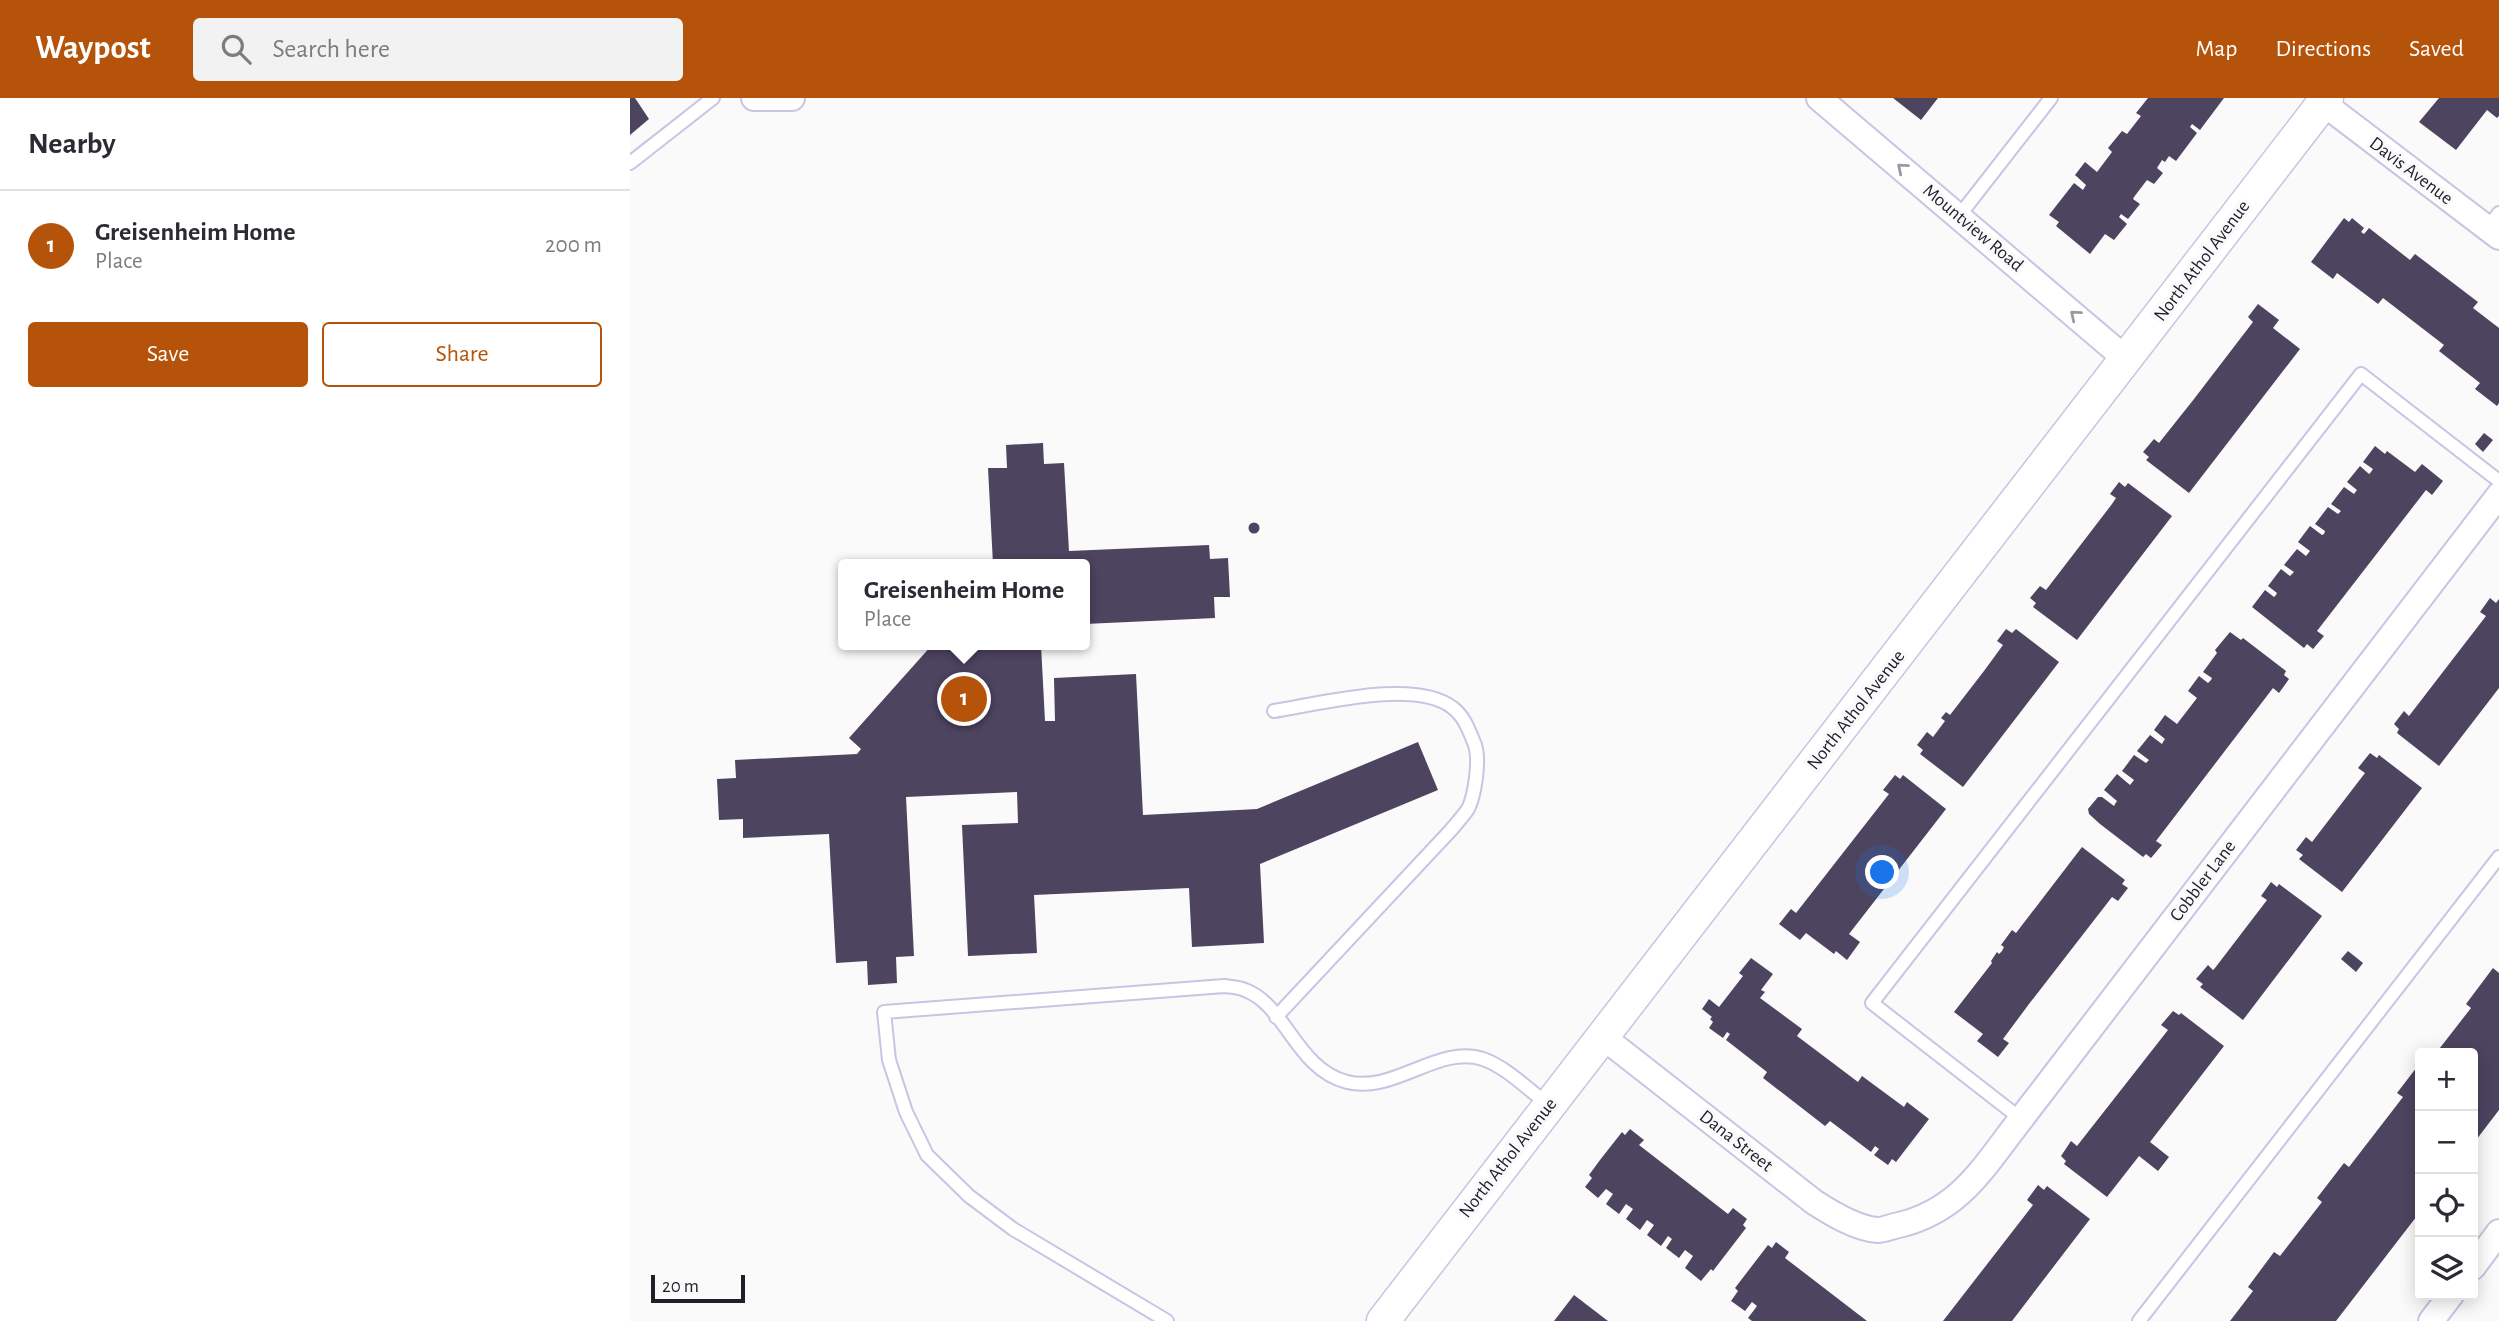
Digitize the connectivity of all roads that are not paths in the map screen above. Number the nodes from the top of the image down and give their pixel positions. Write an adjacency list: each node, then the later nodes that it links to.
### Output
1 (713, 98): 7 (lane)
2 (754, 98): 3 (street)
3 (792, 98)
4 (1819, 98): 8 (street, Mountview Road, one-way to 4)
5 (2051, 98): 8 (lane)
6 (2325, 101): 9 (street, Davis Avenue); 10 (street, North Athol Avenue)
7 (630, 163)
8 (1959, 216): 10 (street, Mountview Road, one-way to 8)
9 (2495, 226)
10 (2127, 360): 16 (street, North Athol Avenue)
11 (2499, 481): 18 (lane)
12 (2499, 495): 18 (street, Cobbler Lane)
13 (1274, 711): 15 (lane)
14 (2499, 857): 25 (lane)
15 (1276, 1017): 17 (lane); 23 (lane)
16 (1603, 1037): 17 (street, North Athol Avenue); 19 (street, Dana Street)
17 (1549, 1106): 24 (street, North Athol Avenue)
18 (2021, 1119): 19 (street, Cobbler Lane)
19 (1878, 1230)
20 (2499, 1233): 21 (street)
21 (2478, 1260)
22 (2447, 1300): 26 (street)
23 (1167, 1321)
24 (1383, 1321)
25 (2139, 1321)
26 (2431, 1321)

